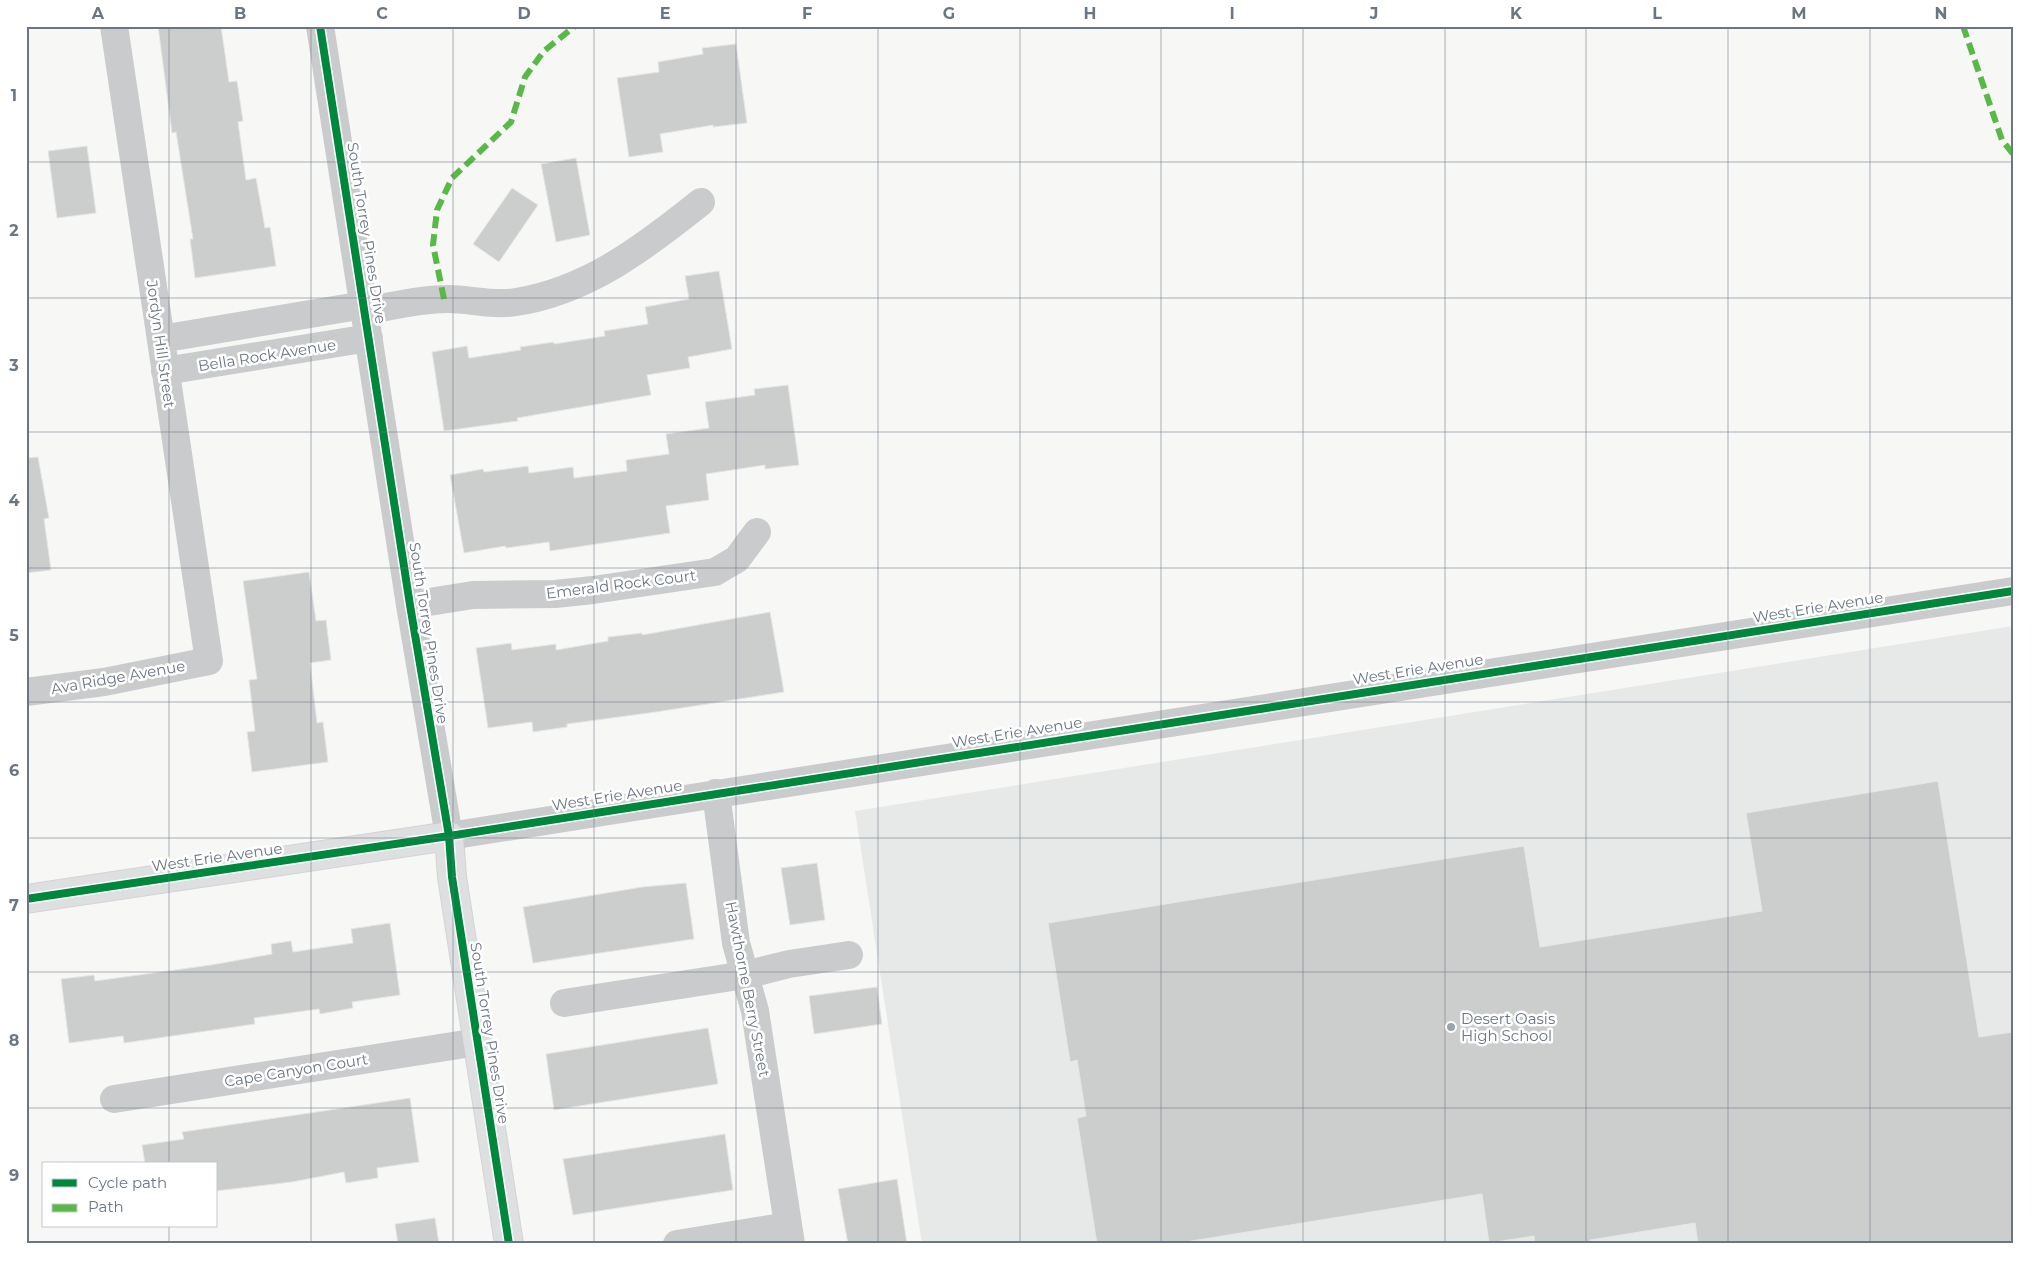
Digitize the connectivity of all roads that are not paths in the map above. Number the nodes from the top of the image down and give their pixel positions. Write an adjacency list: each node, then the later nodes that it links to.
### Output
1 (114, 26): 6 (street, Jordyn Hill Street)
2 (320, 26): 4 (street, South Torrey Pines Drive)
3 (701, 202): 4 (street)
4 (365, 308): 5 (street, South Torrey Pines Drive); 6 (street)
5 (370, 338): 7 (street, Bella Rock Avenue); 10 (street, South Torrey Pines Drive)
6 (161, 339): 7 (street, Jordyn Hill Street)
7 (166, 371): 11 (street, Jordyn Hill Street)
8 (757, 532): 10 (street, Emerald Rock Court)
9 (2013, 591): 13 (street, West Erie Avenue)
10 (410, 605): 14 (street, South Torrey Pines Drive)
11 (209, 661): 12 (street, Ava Ridge Avenue)
12 (26, 692)
13 (716, 793): 14 (street, West Erie Avenue); 17 (street, Hawthorne Berry Street)
14 (449, 836): 15 (street, West Erie Avenue); 19 (street, South Torrey Pines Drive)
15 (26, 899)
16 (849, 955): 17 (street)
17 (745, 975): 18 (street); 21 (street, Hawthorne Berry Street)
18 (564, 1003)
19 (478, 1042): 20 (street, Cape Canyon Court); 22 (street, South Torrey Pines Drive)
20 (114, 1099)
21 (790, 1235): 23 (street)
22 (509, 1244)
23 (677, 1244)

